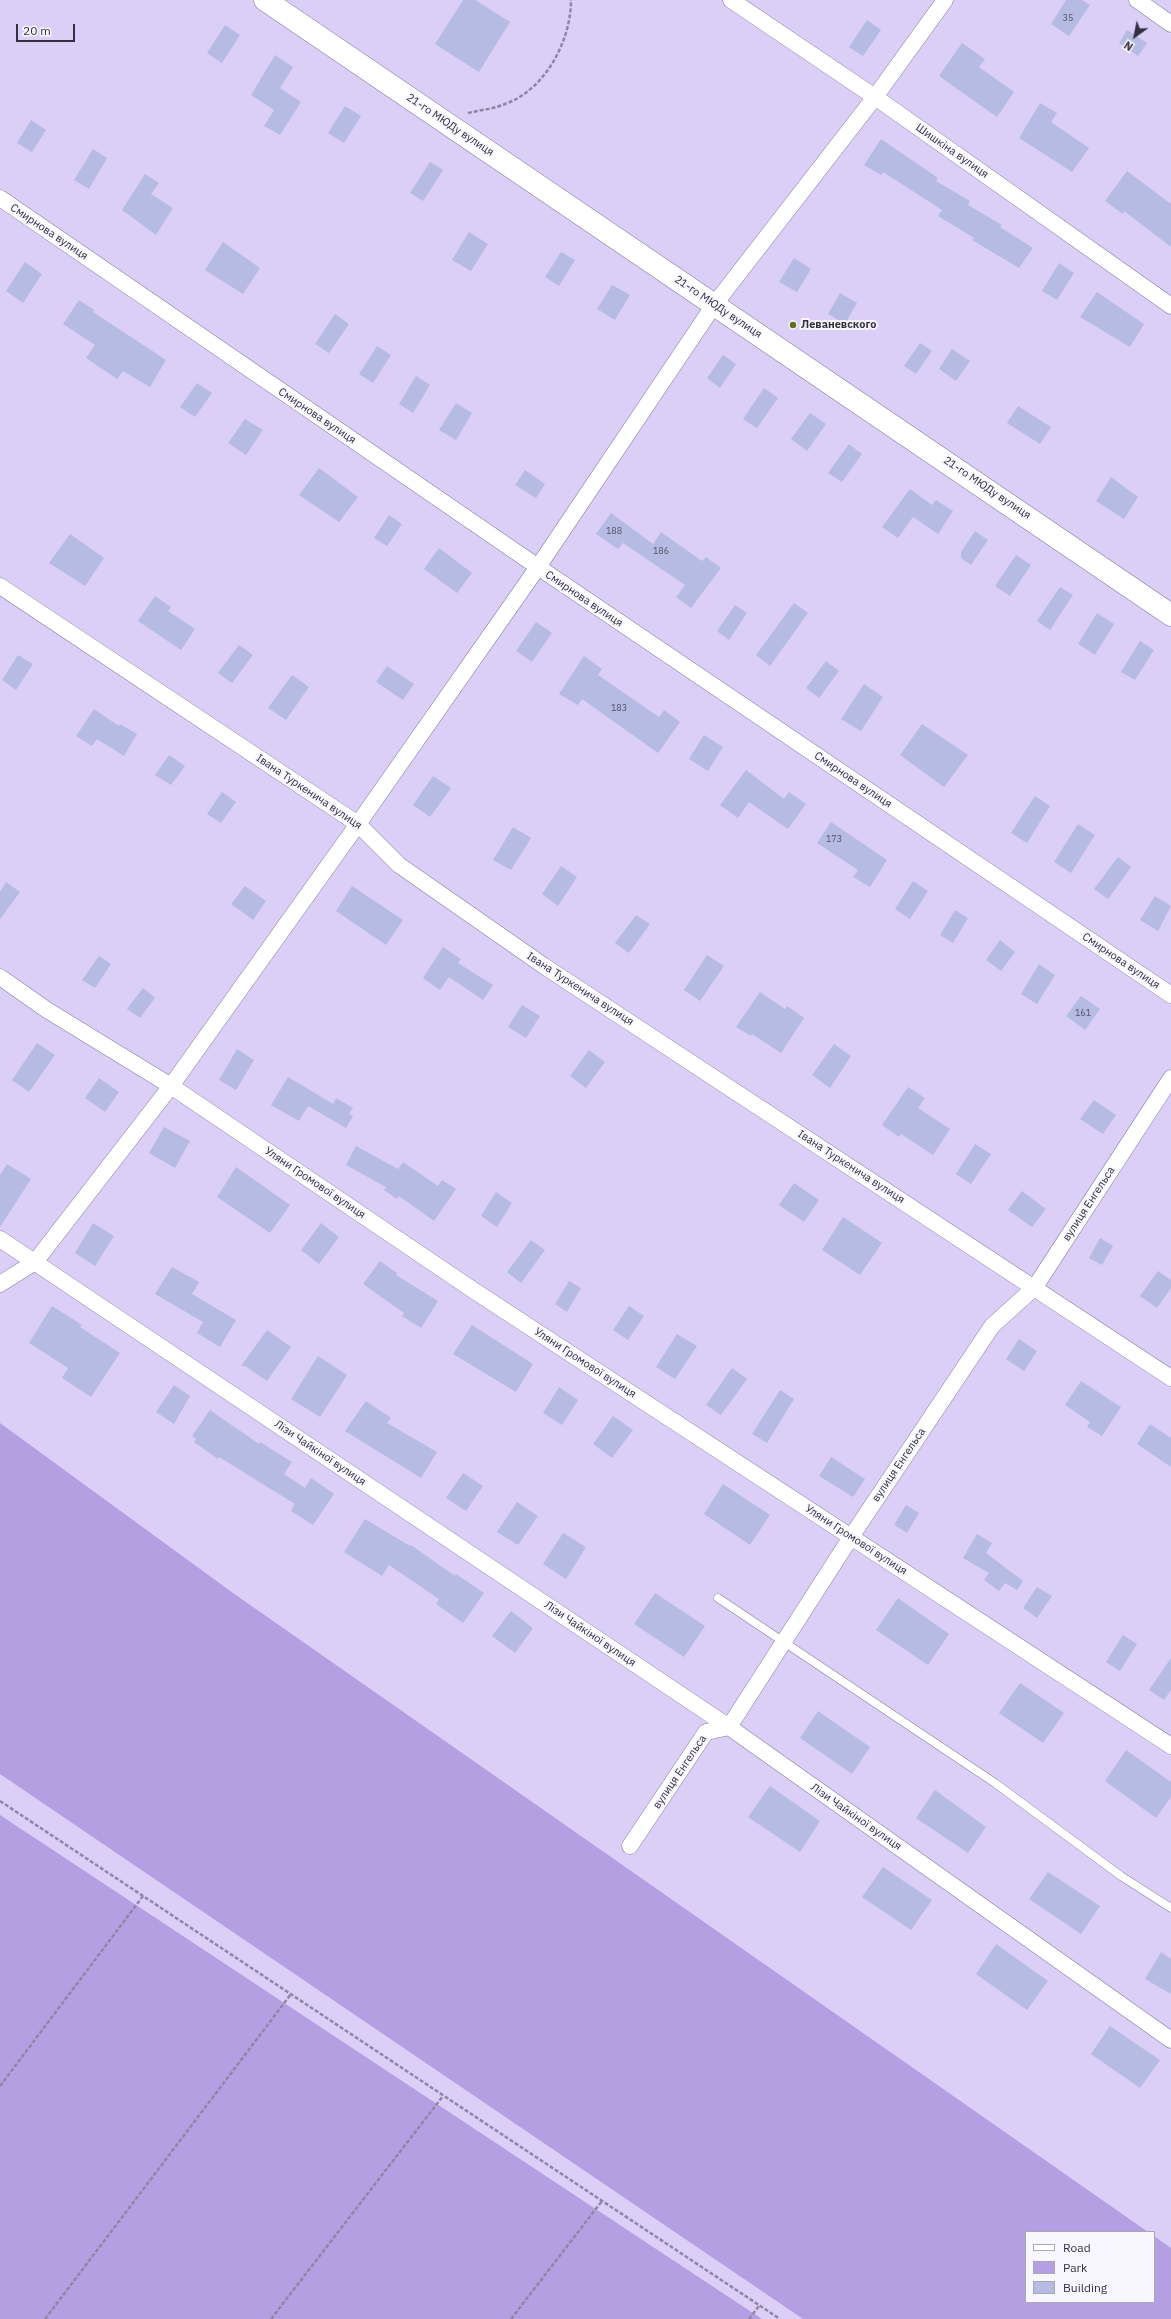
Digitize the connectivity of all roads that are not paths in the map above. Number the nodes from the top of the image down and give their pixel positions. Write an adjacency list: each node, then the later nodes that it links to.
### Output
1 (265, 0): 8 (street, 21-го МЮДу вулиця)
2 (731, 0): 6 (street, Шишкіна вулиця)
3 (945, 0): 6 (street)
4 (1137, 0): 5 (street)
5 (1171, 24)
6 (875, 97): 8 (street); 9 (street, Шишкіна вулиця)
7 (0, 198): 10 (street, Смирнова вулиця)
8 (714, 305): 10 (street); 12 (street, 21-го МЮДу вулиця)
9 (1171, 306)
10 (538, 567): 13 (street); 15 (street, Смирнова вулиця)
11 (0, 586): 13 (street, Івана Туркенича вулиця)
12 (1171, 614)
13 (358, 824): 17 (street); 21 (street, Івана Туркенича вулиця)
14 (0, 978): 17 (street, Уляни Громової вулиця)
15 (1171, 995)
16 (1171, 1078): 21 (street, вулиця Енгельса)
17 (171, 1086): 19 (street); 23 (street, Уляни Громової вулиця)
18 (0, 1239): 19 (street, Лізи Чайкіної вулиця)
19 (35, 1262): 20 (street); 26 (street, Лізи Чайкіної вулиця)
20 (0, 1284)
21 (1035, 1287): 22 (street, Івана Туркенича вулиця); 23 (street, вулиця Енгельса)
22 (1171, 1378)
23 (851, 1537): 25 (street, вулиця Енгельса); 27 (street, Уляни Громової вулиця)
24 (718, 1598): 25 (lane)
25 (783, 1641): 26 (street, вулиця Енгельса); 29 (lane)
26 (729, 1727): 28 (street, вулиця Енгельса); 30 (street, Лізи Чайкіної вулиця)
27 (1171, 1746)
28 (630, 1846)
29 (1171, 1908)
30 (1171, 2040)

